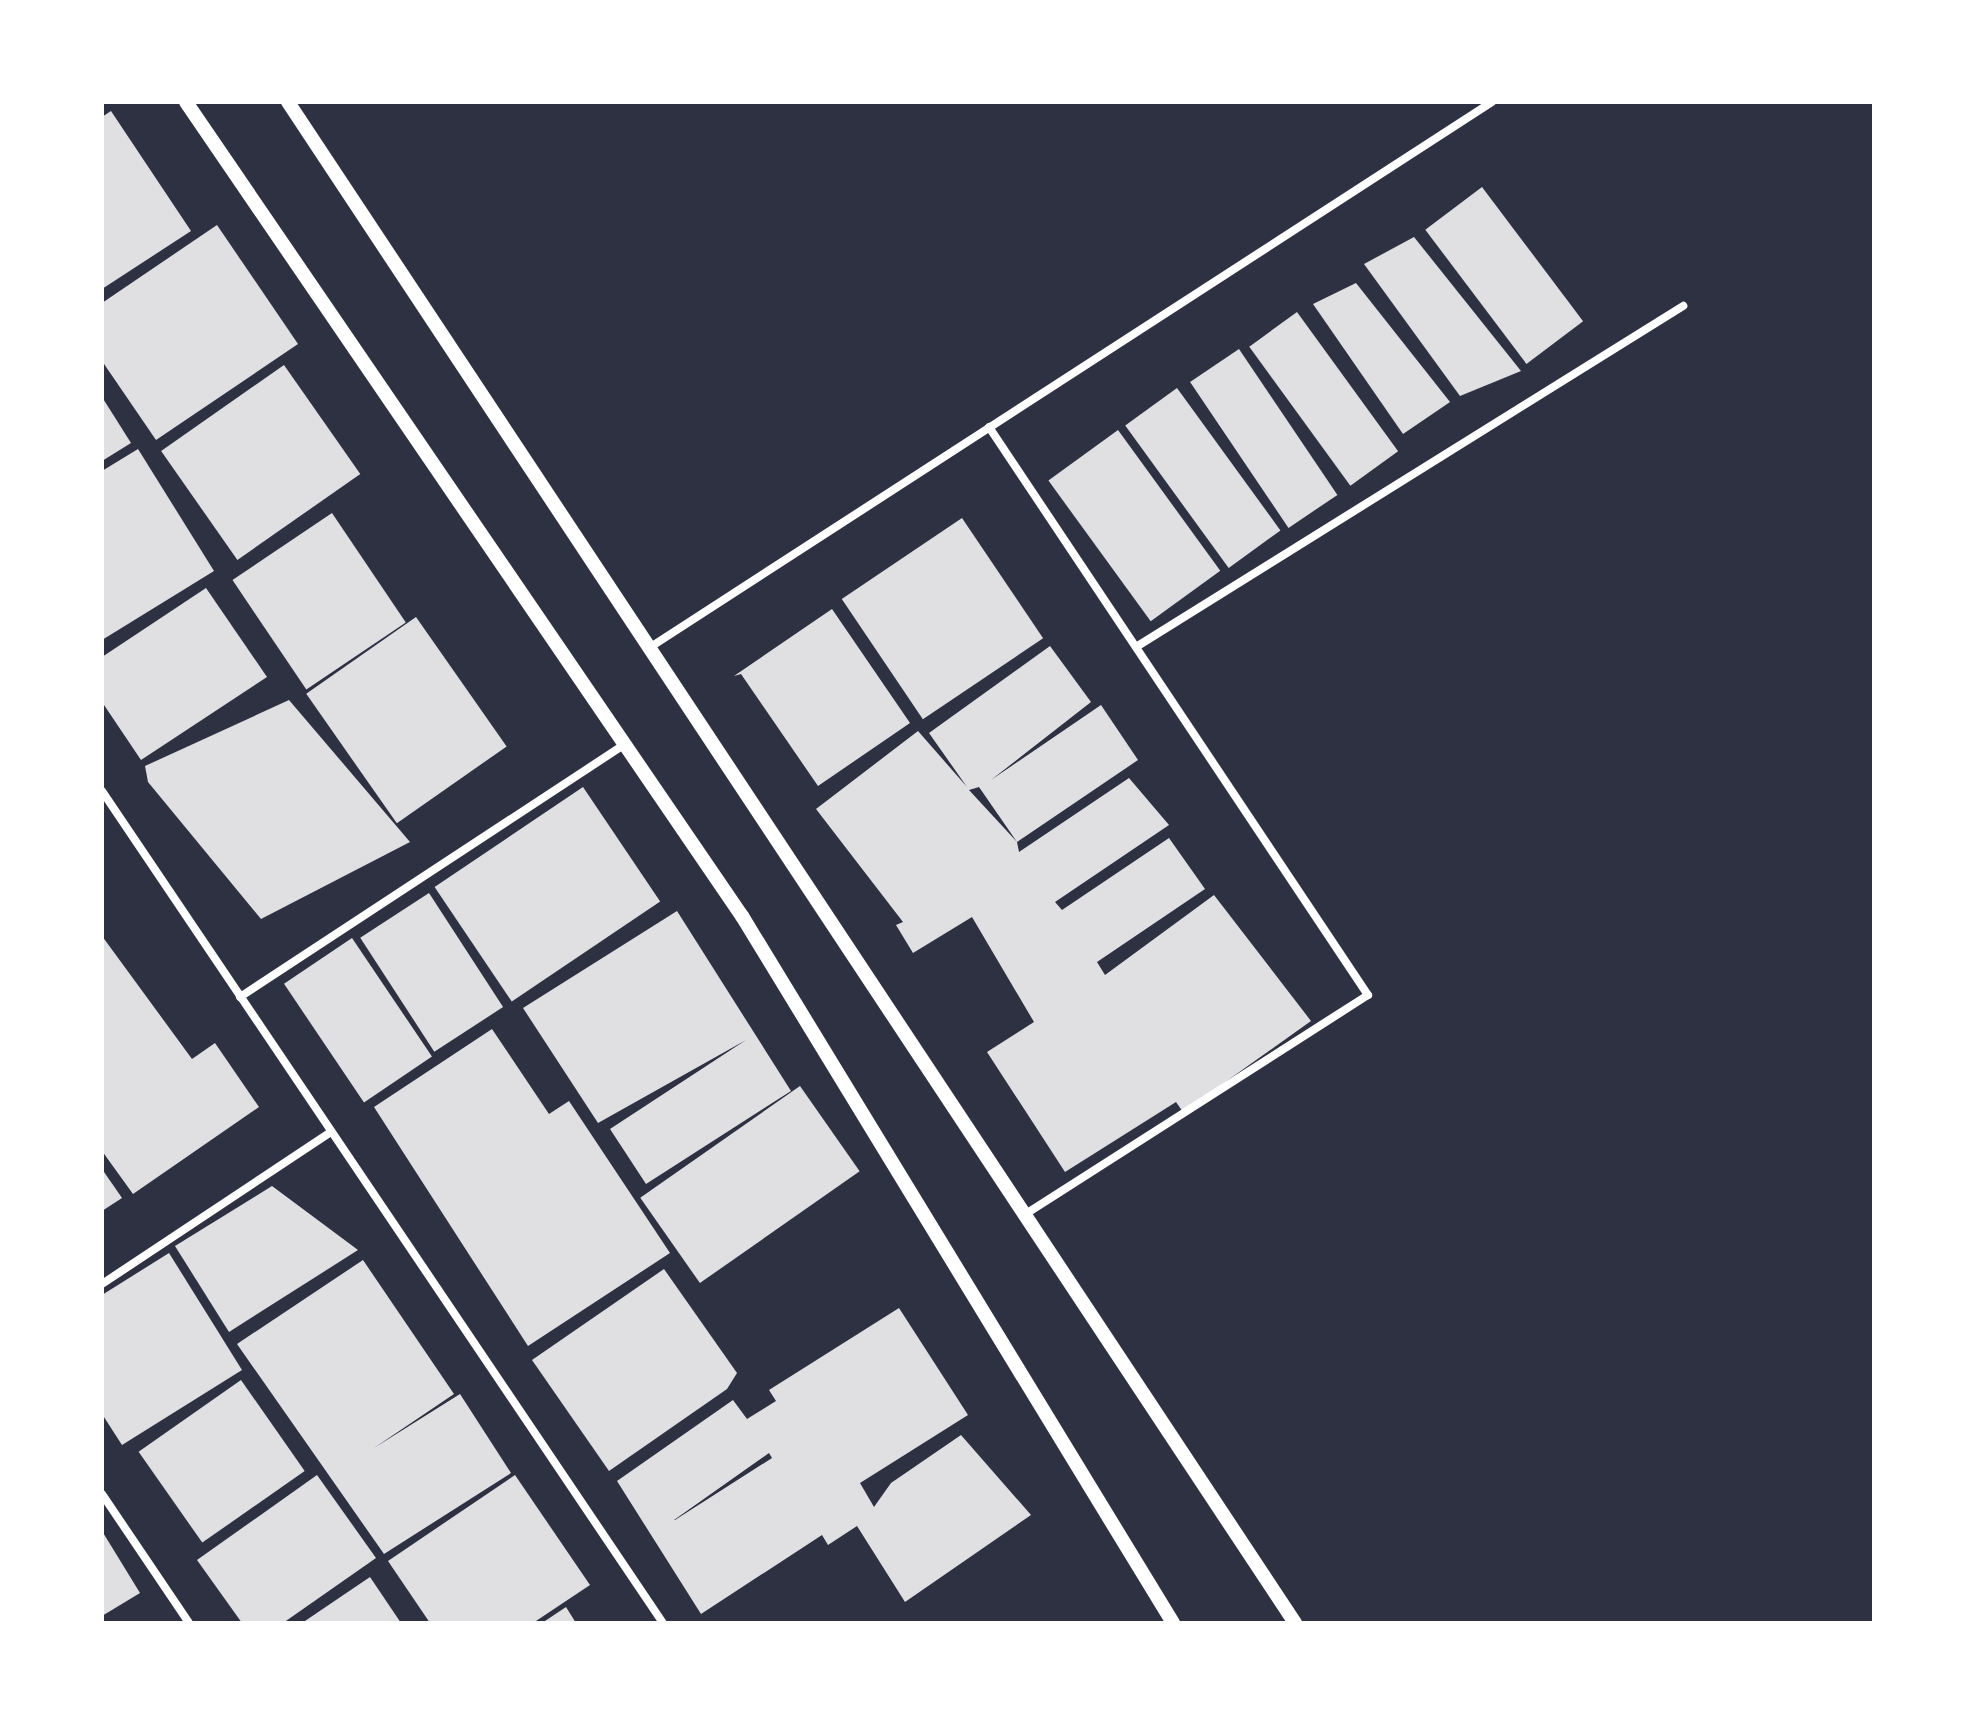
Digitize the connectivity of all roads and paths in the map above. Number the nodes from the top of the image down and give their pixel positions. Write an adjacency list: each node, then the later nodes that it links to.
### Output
1 (186, 102): 8 (street)
2 (288, 102): 7 (street)
3 (1492, 102): 5 (street)
4 (1683, 306): 6 (street)
5 (989, 427): 6 (street); 7 (street)
6 (1136, 647): 12 (street)
7 (649, 648): 12 (street)
8 (625, 744): 10 (street); 17 (street)
9 (102, 793): 10 (street)
10 (240, 997): 11 (street)
11 (331, 1132): 13 (street); 16 (street)
12 (1023, 1216): 18 (street)
13 (102, 1284)
14 (102, 1494): 15 (street)
15 (189, 1623)
16 (663, 1623)
17 (1173, 1623)
18 (1295, 1623)

